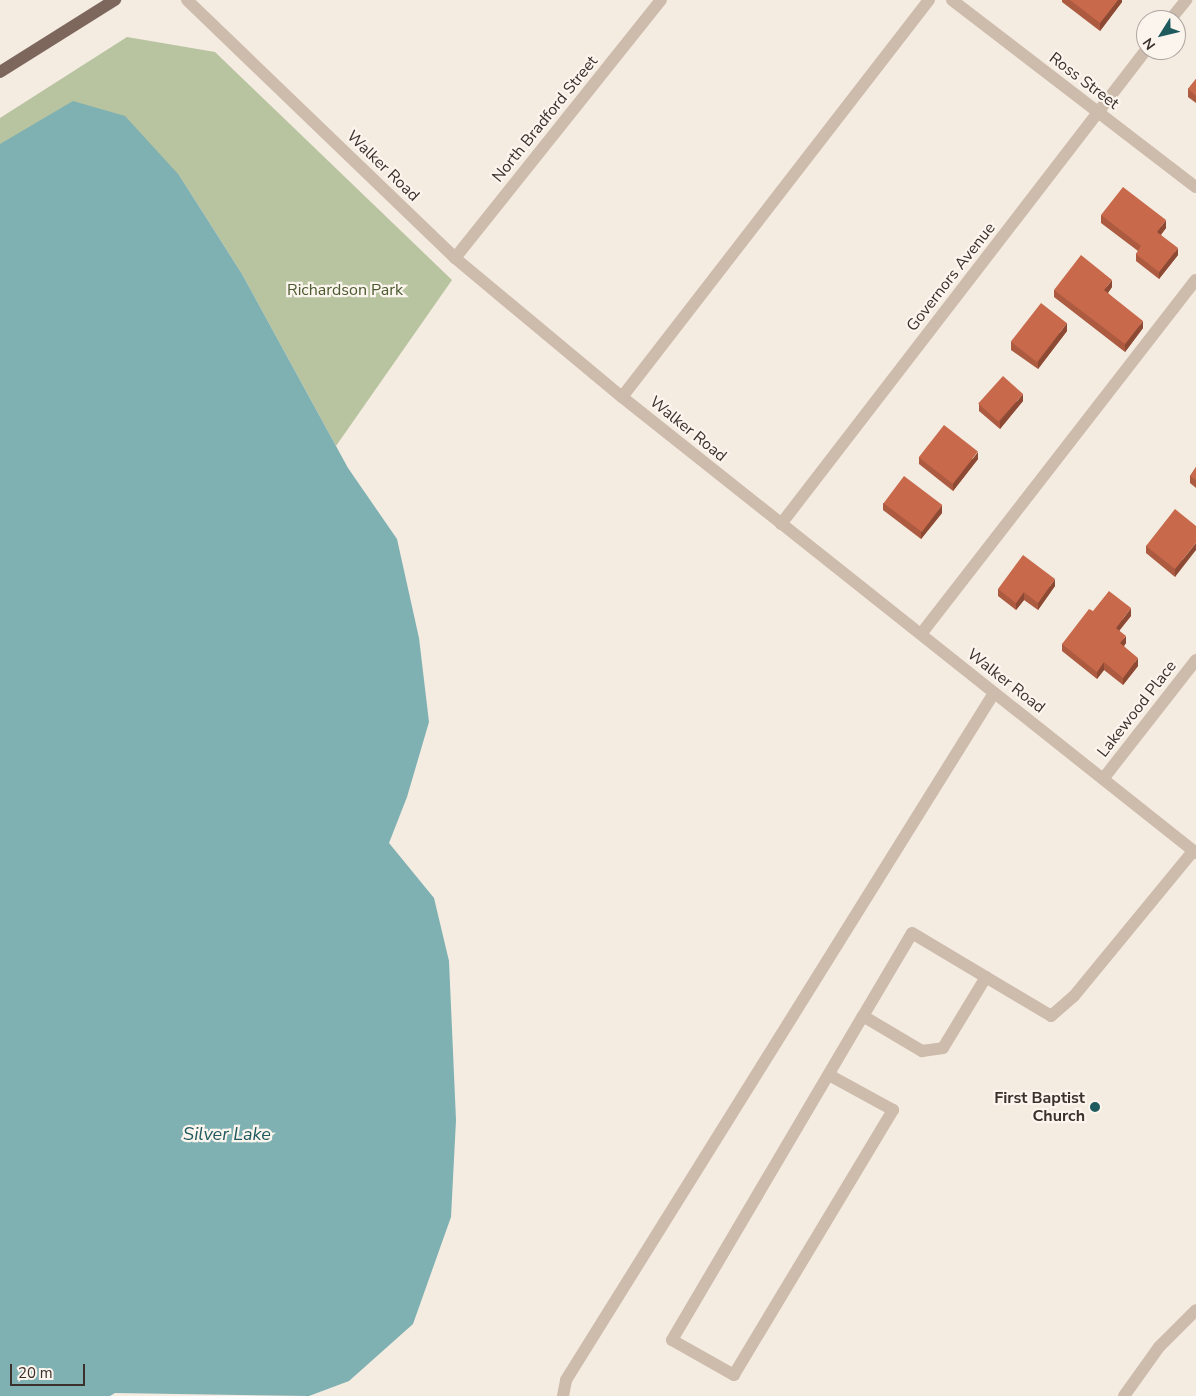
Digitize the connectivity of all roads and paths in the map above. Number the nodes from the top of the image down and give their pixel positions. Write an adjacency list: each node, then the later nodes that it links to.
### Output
1 (115, 0): 9 (main road)
2 (187, 0): 12 (street, Walker Road)
3 (661, 0): 12 (street, North Bradford Street)
4 (929, 0): 14 (street)
5 (952, 0): 10 (street, Ross Street)
6 (1186, 0): 7 (street)
7 (1178, 10)
8 (1138, 60): 10 (street, Governors Avenue)
9 (0, 72)
10 (1098, 112): 11 (street, Ross Street); 15 (street, Governors Avenue)
11 (1196, 187)
12 (455, 258): 14 (street, Walker Road)
13 (1196, 280): 16 (street)
14 (622, 397): 15 (street, Walker Road)
15 (781, 524): 16 (street, Walker Road)
16 (921, 634): 18 (street, Walker Road)
17 (1196, 660): 19 (street, Lakewood Place)
18 (994, 693): 19 (street, Walker Road); 25 (street)
19 (1103, 779): 20 (street, Walker Road)
20 (1195, 852): 21 (street)
21 (986, 977): 22 (street); 22 (street)
22 (863, 1016): 23 (street)
23 (829, 1074): 23 (street)
24 (1196, 1310): 26 (street)
25 (563, 1396)
26 (1124, 1396)

